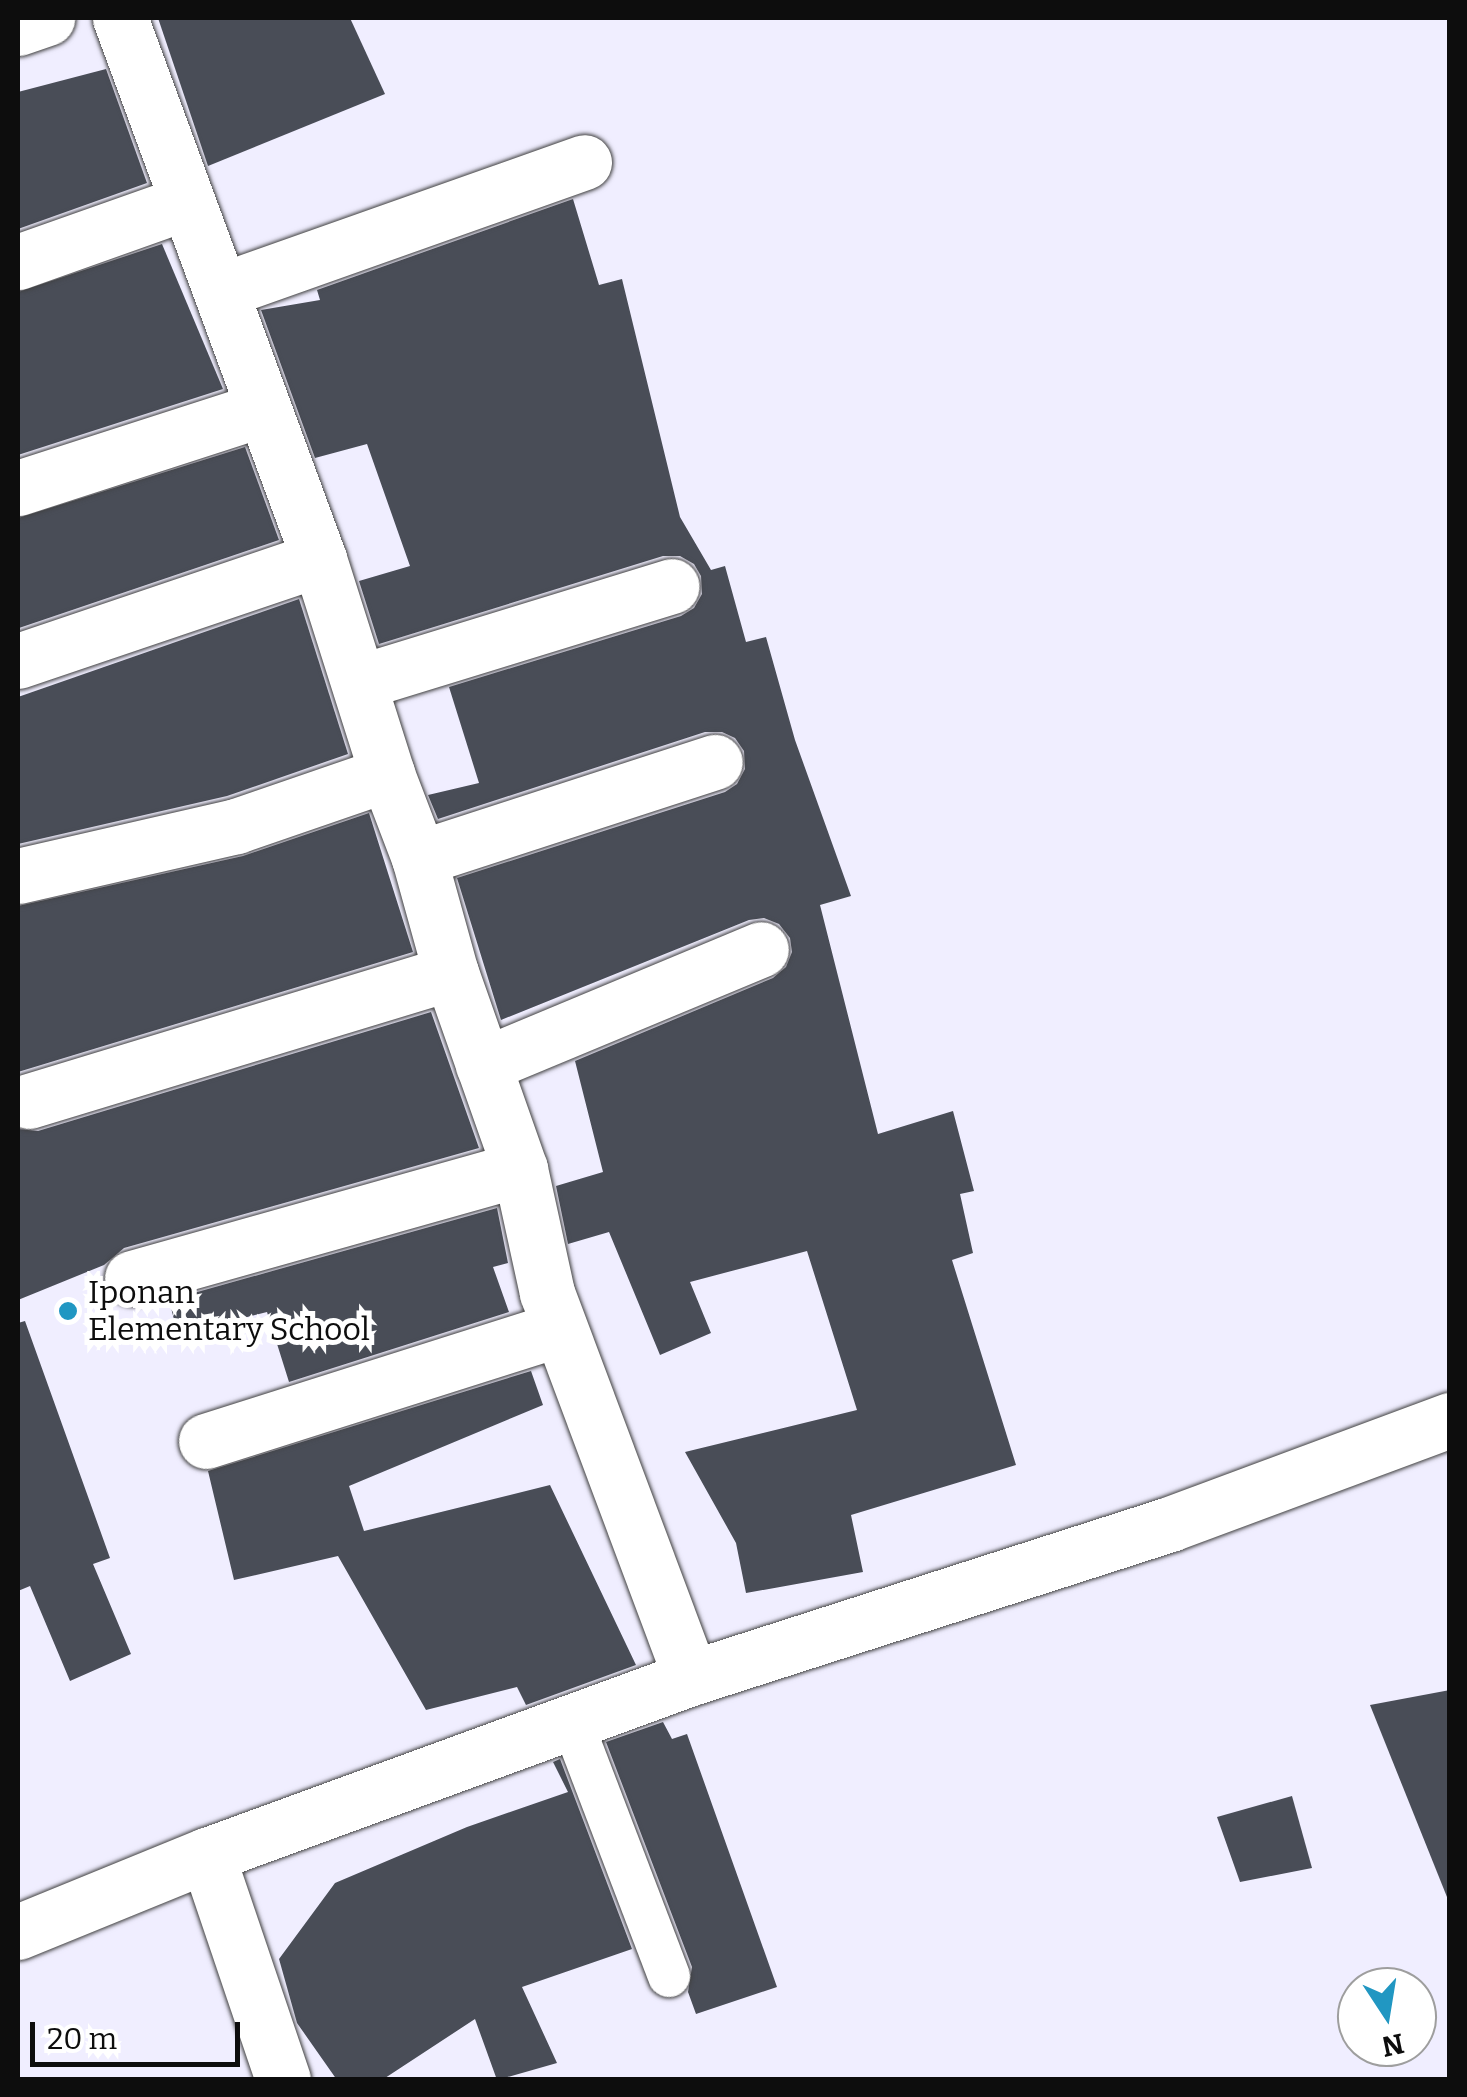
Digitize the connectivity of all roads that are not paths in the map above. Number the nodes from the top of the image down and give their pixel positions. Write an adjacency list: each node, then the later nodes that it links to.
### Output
1 (47, 18): 3 (street)
2 (120, 18): 5 (street)
3 (18, 28)
4 (584, 162): 7 (street)
5 (185, 203): 6 (street); 7 (street)
6 (18, 262)
7 (223, 290): 8 (street)
8 (262, 410): 9 (street); 10 (street)
9 (18, 488)
10 (319, 559): 12 (street); 13 (street)
11 (672, 586): 13 (street)
12 (18, 660)
13 (360, 682): 15 (street)
14 (716, 762): 16 (street)
15 (387, 774): 16 (street); 17 (street)
16 (419, 858): 19 (street)
17 (18, 876)
18 (761, 949): 20 (street)
19 (451, 973): 20 (street); 21 (street)
20 (484, 1065): 22 (street)
21 (29, 1101)
22 (520, 1169): 23 (street); 24 (street)
23 (132, 1278)
24 (560, 1329): 26 (street); 27 (street)
25 (1444, 1432): 27 (street)
26 (206, 1441)
27 (691, 1678): 28 (street)
28 (572, 1722): 29 (street); 31 (lane)
29 (207, 1855): 30 (street); 32 (street)
30 (18, 1932)
31 (669, 1976)
32 (283, 2080)

